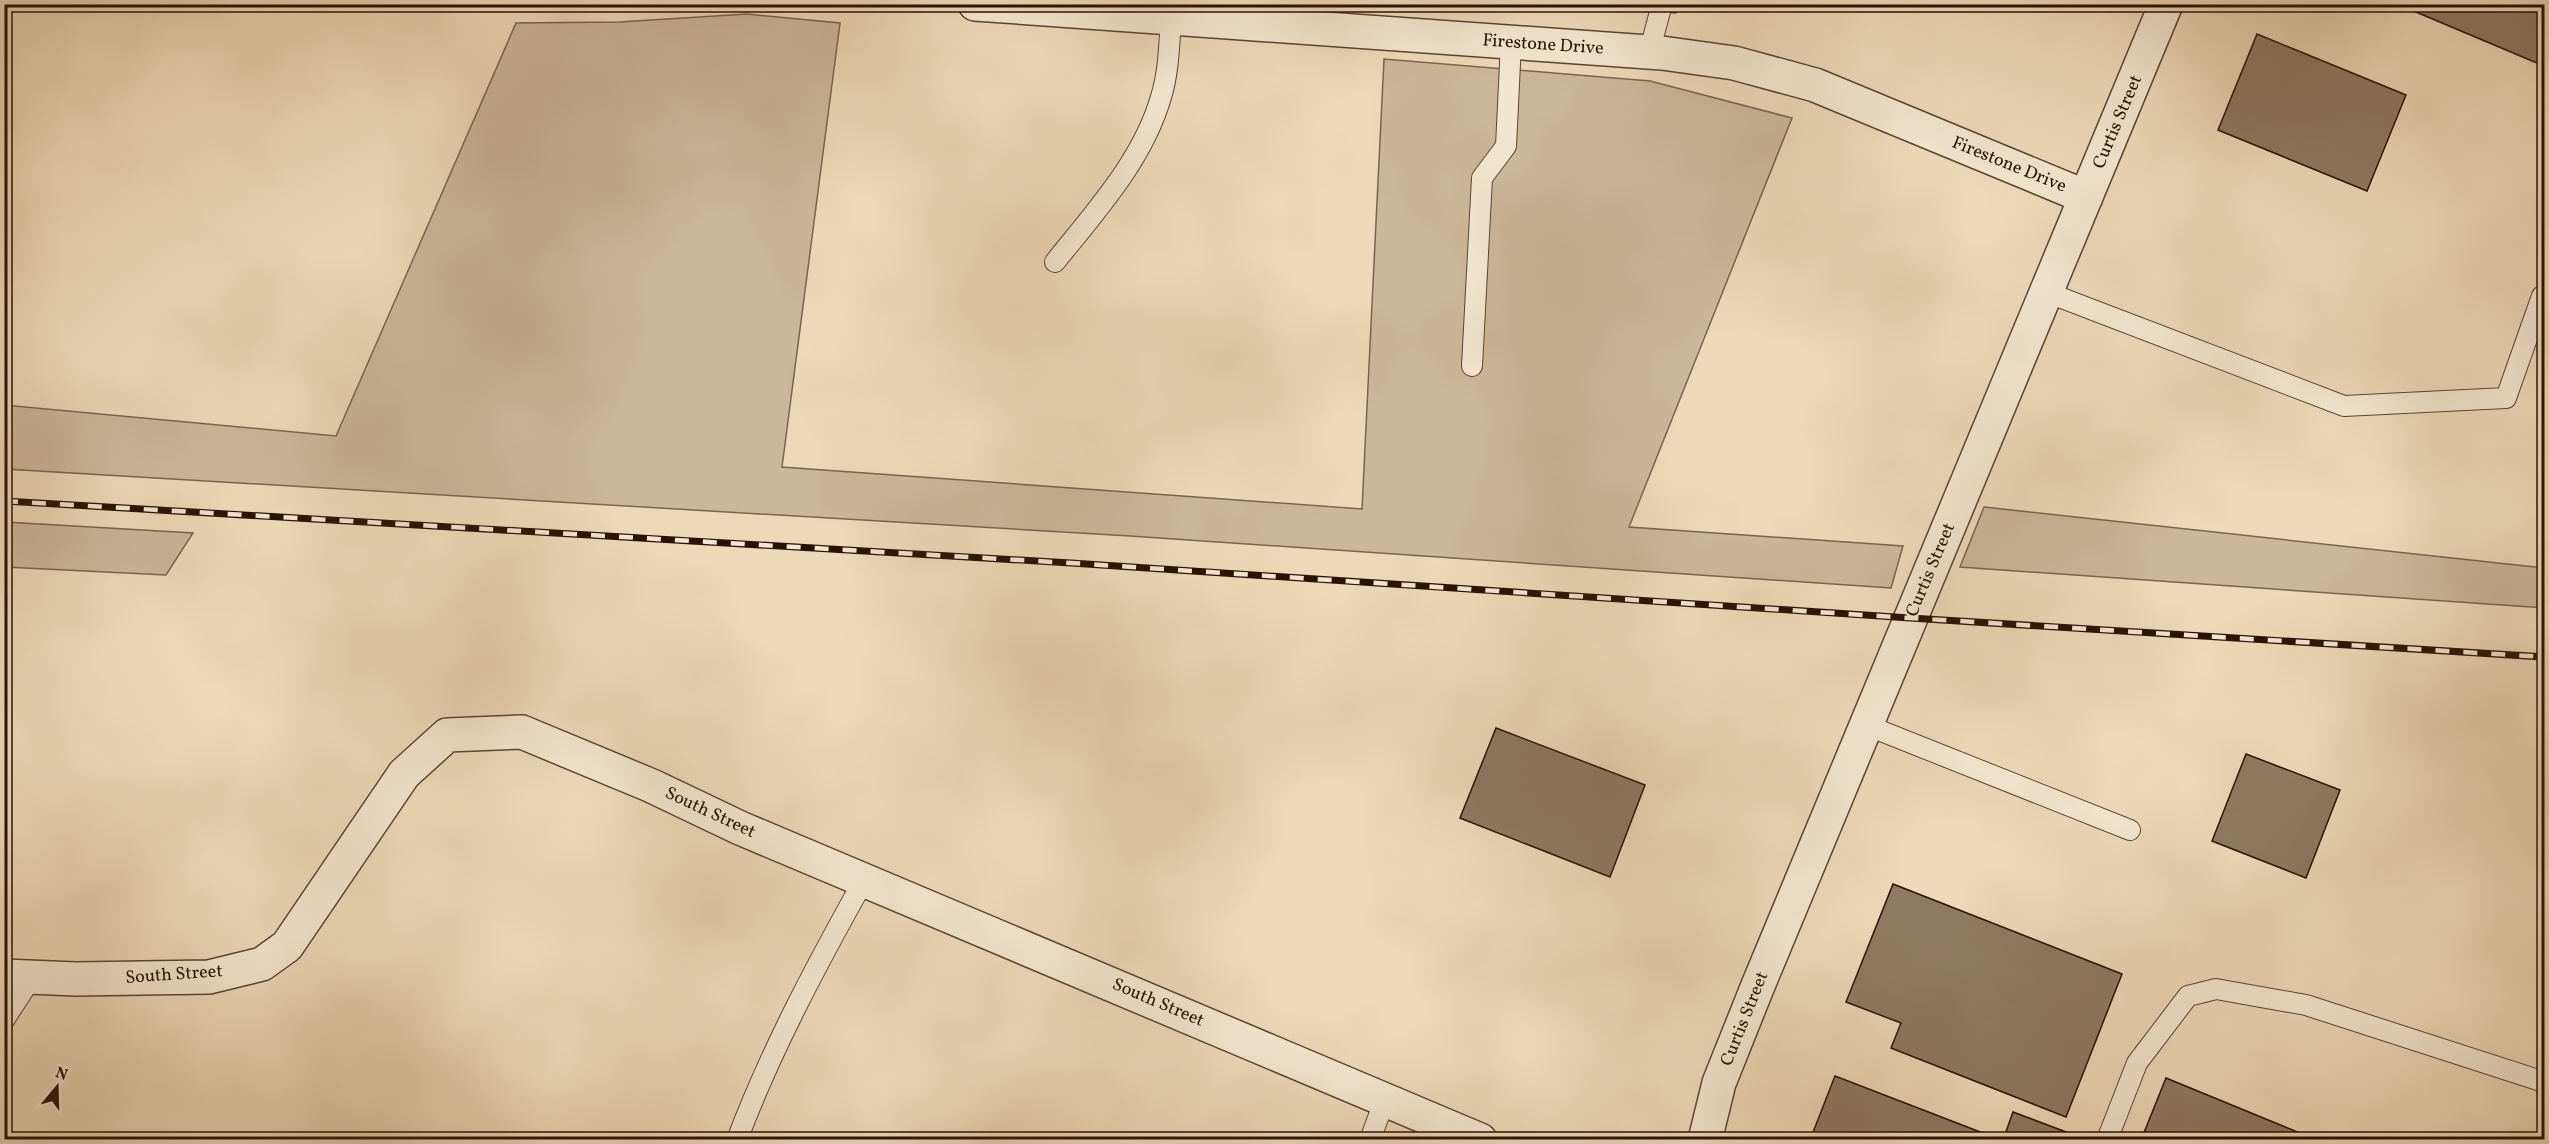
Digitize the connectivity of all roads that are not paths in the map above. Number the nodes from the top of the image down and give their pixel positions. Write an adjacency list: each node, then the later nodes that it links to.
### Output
1 (975, 4): 4 (street, Firestone Drive)
2 (1662, 4): 7 (lane)
3 (2166, 4): 8 (street, Curtis Street)
4 (1138, 10): 5 (street, Firestone Drive)
5 (1171, 19): 6 (street, Firestone Drive); 9 (lane)
6 (1511, 43): 7 (street, Firestone Drive); 12 (lane)
7 (1649, 53): 8 (street, Firestone Drive)
8 (2086, 197): 10 (street, Curtis Street)
9 (1055, 262)
10 (2046, 292): 11 (lane); 13 (street, Curtis Street)
11 (2544, 297)
12 (1472, 366)
13 (1866, 725): 14 (lane); 23 (street, Curtis Street)
14 (2130, 830)
15 (864, 880): 16 (street, South Street); 19 (street, South Street); 20 (lane)
16 (18, 977): 17 (lane)
17 (4, 1020)
18 (2544, 1082): 24 (lane)
19 (1385, 1099): 21 (lane); 22 (street, South Street)
20 (737, 1140)
21 (1370, 1140)
22 (1480, 1140)
23 (1705, 1140)
24 (2107, 1140)

